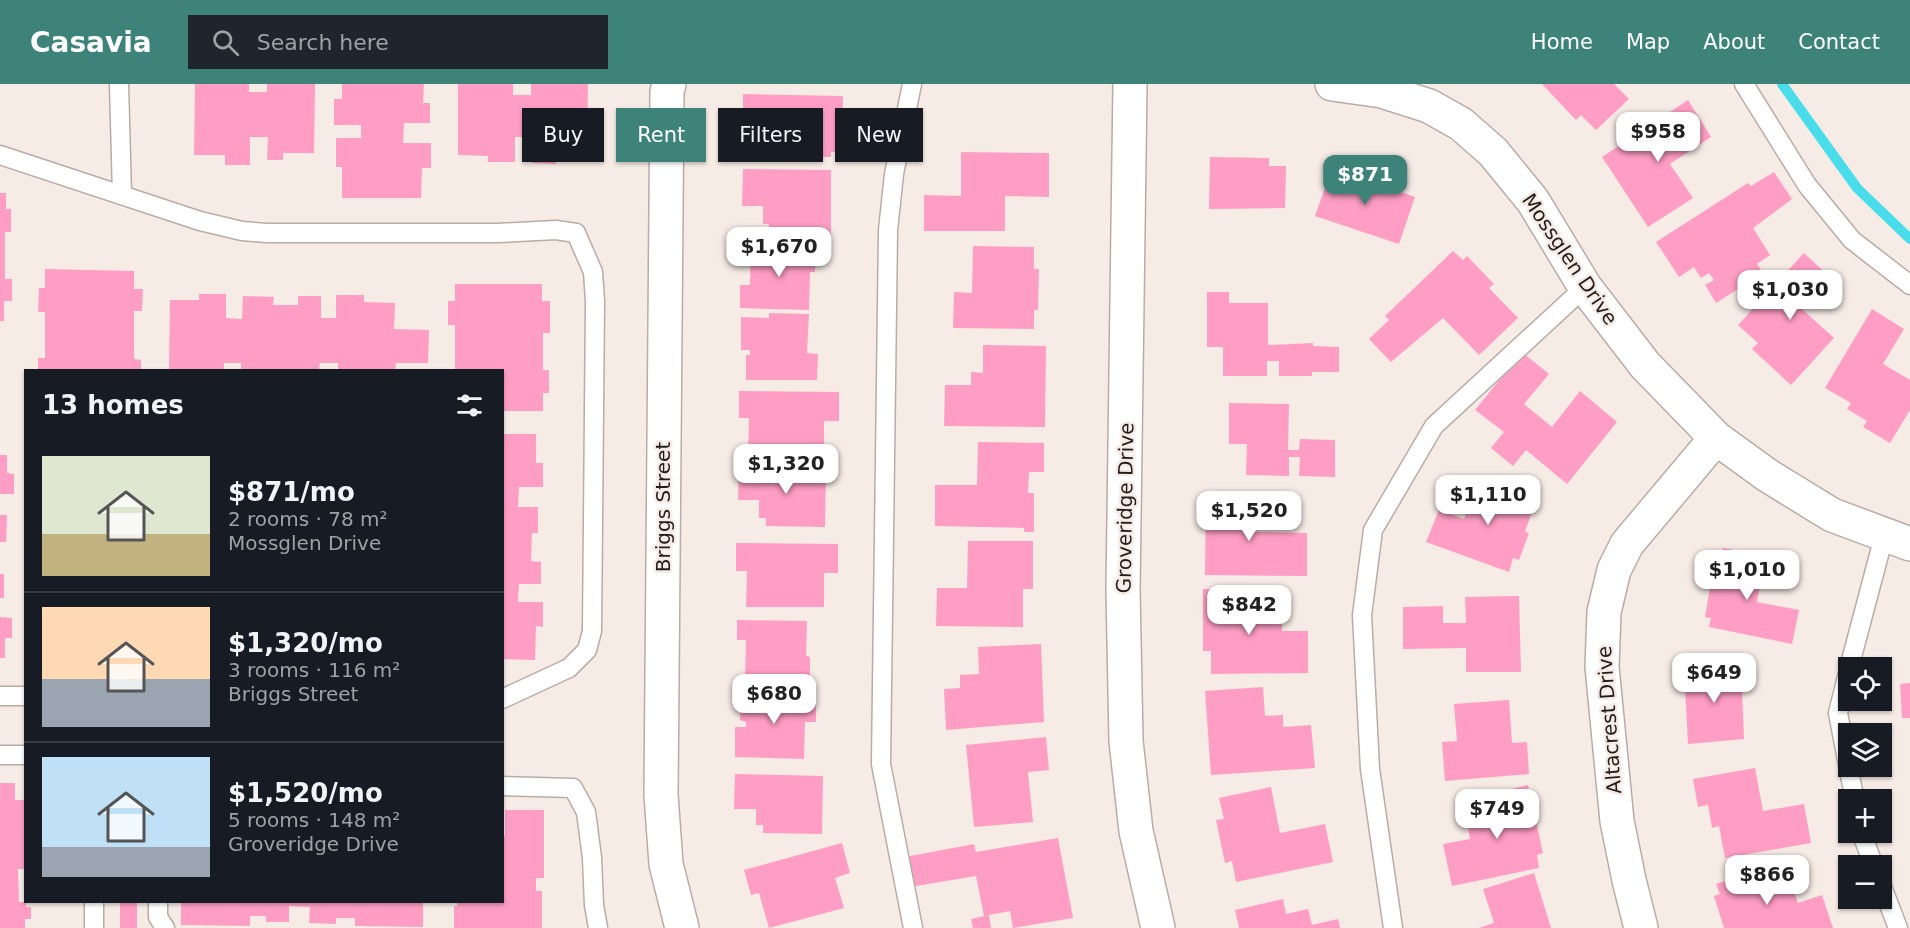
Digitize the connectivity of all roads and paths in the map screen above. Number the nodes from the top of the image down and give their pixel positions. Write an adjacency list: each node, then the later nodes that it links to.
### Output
1 (118, 84): 8 (lane)
2 (669, 84): 26 (street, Briggs Street)
3 (912, 84): 27 (lane)
4 (1130, 84): 28 (street, Groveridge Drive)
5 (1332, 84): 10 (street, Mossglen Drive)
6 (1744, 84): 9 (lane)
7 (0, 155): 8 (lane)
8 (122, 195): 16 (lane)
9 (1910, 285)
10 (1585, 287): 11 (street, Mossglen Drive); 29 (lane)
11 (1716, 438): 12 (street, Mossglen Drive); 30 (street, Altacrest Drive)
12 (1897, 540): 13 (lane)
13 (1854, 657)
14 (0, 696): 15 (lane)
15 (24, 696)
16 (504, 698)
17 (0, 755): 18 (lane)
18 (24, 755)
19 (504, 786): 25 (lane)
20 (94, 903): 23 (lane)
21 (158, 903): 24 (lane)
22 (1891, 909): 31 (lane)
23 (94, 928)
24 (165, 928)
25 (598, 928)
26 (682, 928)
27 (913, 928)
28 (1158, 928)
29 (1393, 928)
30 (1641, 928)
31 (1898, 928)

